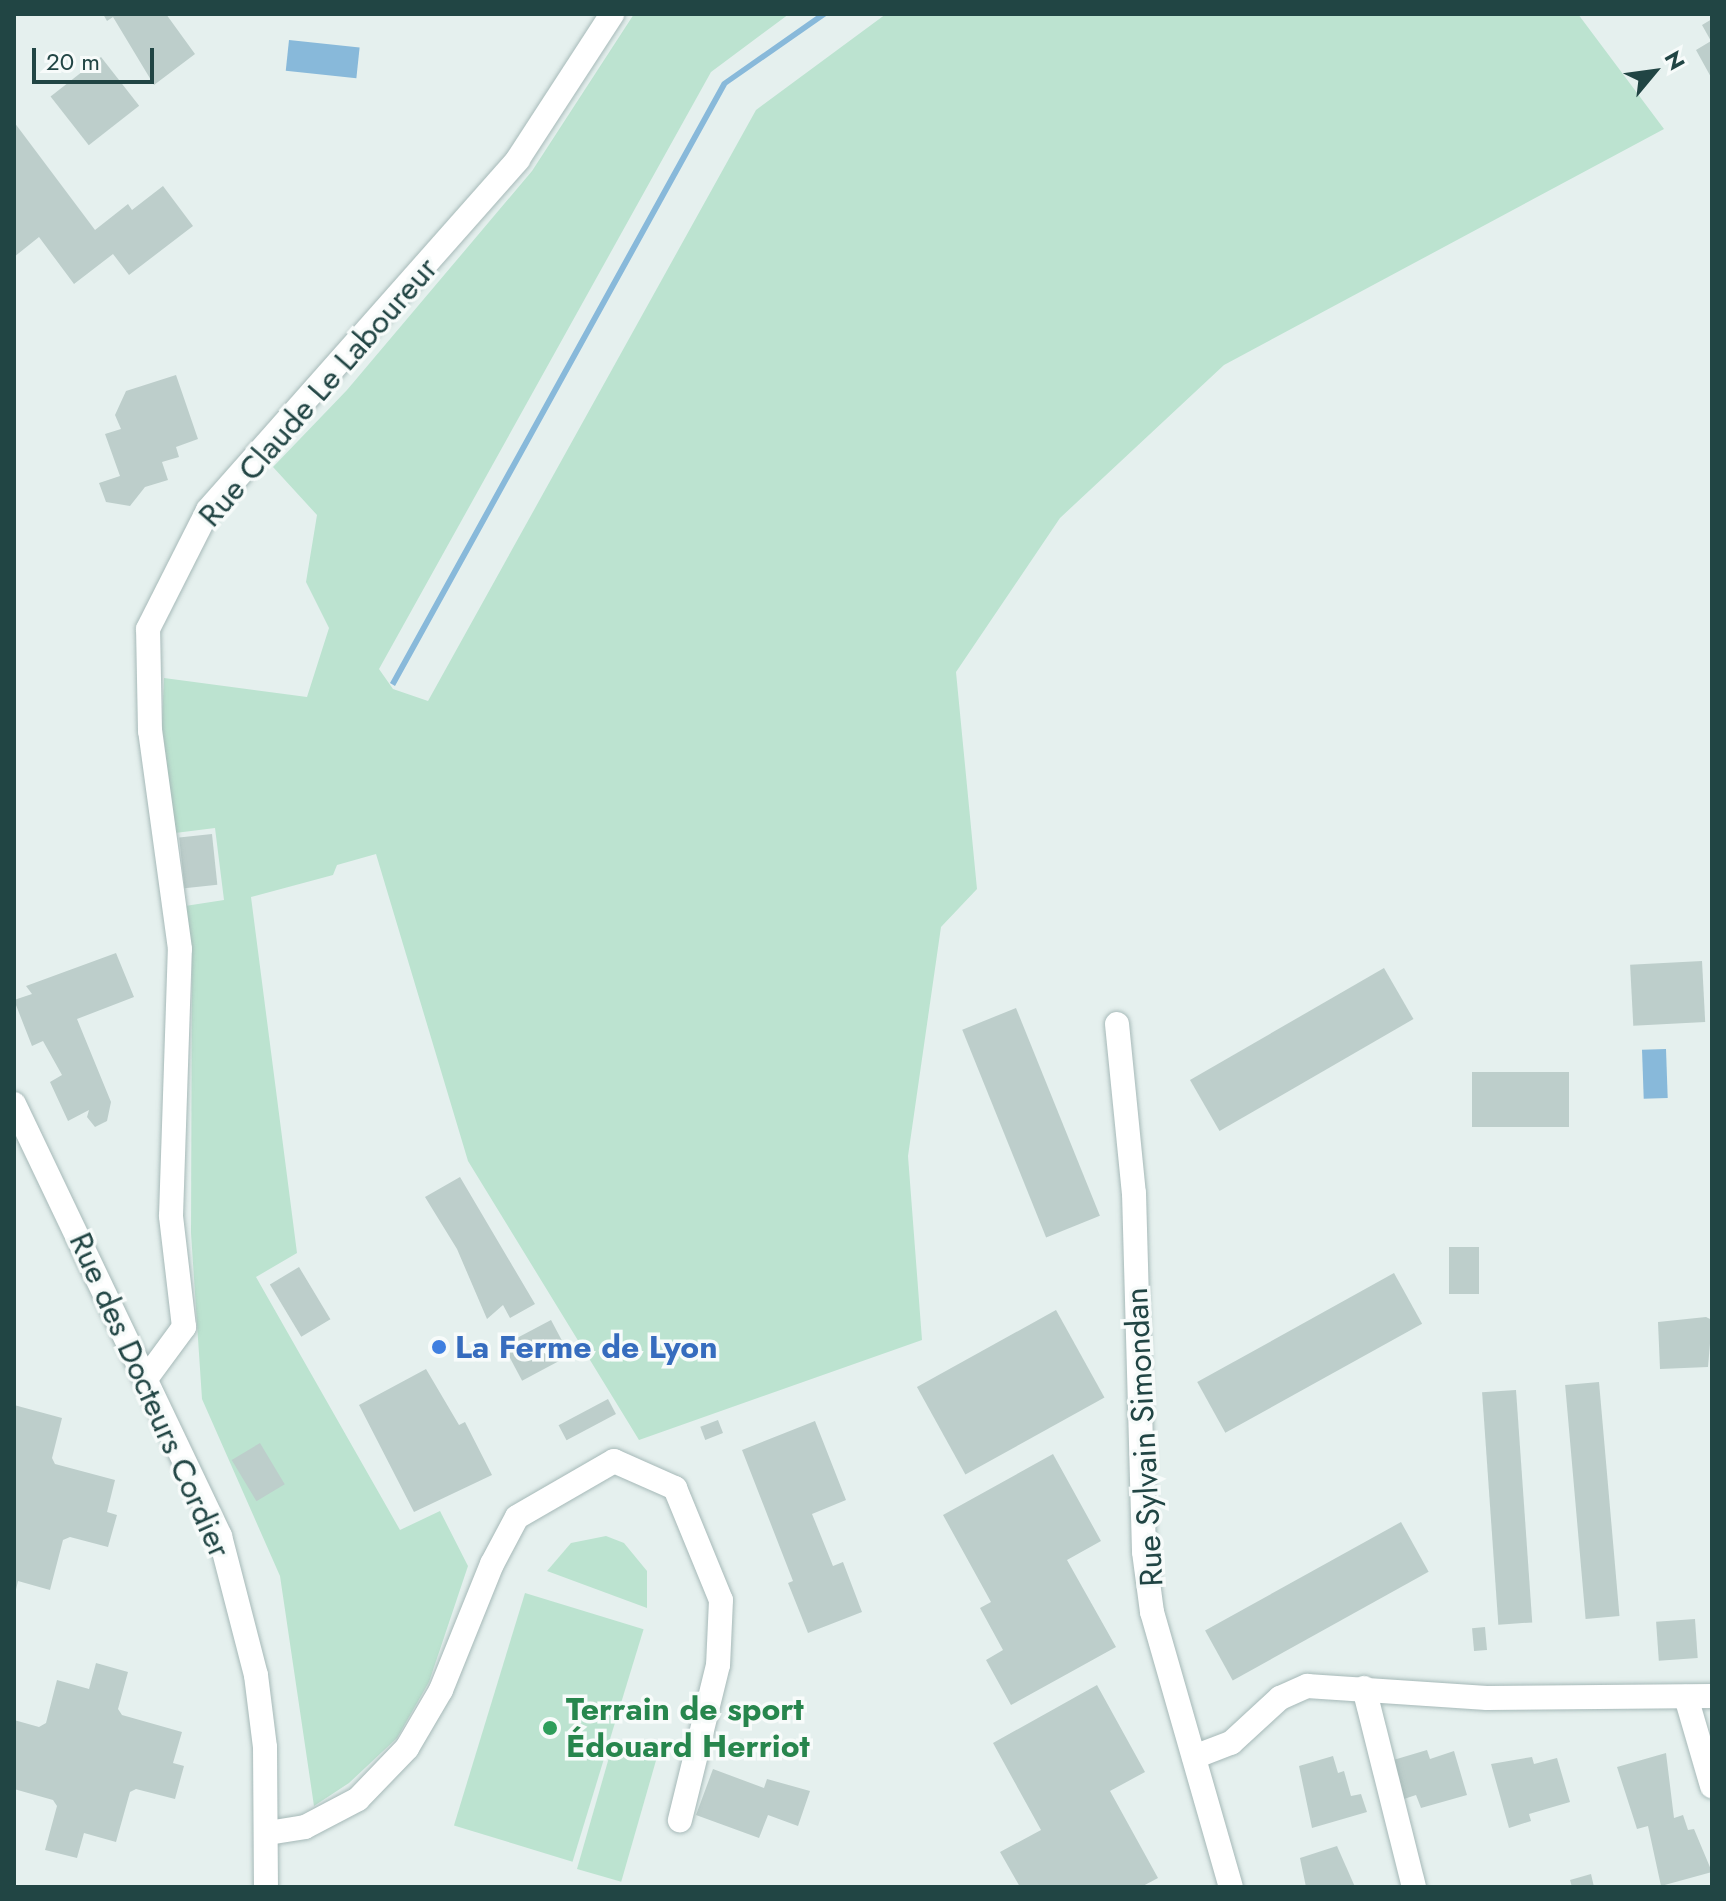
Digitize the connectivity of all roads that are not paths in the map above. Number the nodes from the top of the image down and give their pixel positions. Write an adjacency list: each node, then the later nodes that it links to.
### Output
1 (612, 14): 4 (street, Rue Claude Le Laboureur)
2 (1117, 1024): 8 (street, Rue Sylvain Simondan)
3 (14, 1104): 4 (street, Rue des Docteurs Cordier)
4 (148, 1376): 11 (street, Rue des Docteurs Cordier)
5 (1364, 1688): 7 (street); 8 (street); 14 (street)
6 (1712, 1696): 7 (street)
7 (1686, 1697): 9 (street)
8 (1194, 1757): 13 (street, Rue Sylvain Simondan)
9 (1712, 1786)
10 (680, 1820): 11 (street)
11 (268, 1833): 12 (street, Rue des Docteurs Cordier)
12 (266, 1887)
13 (1231, 1887)
14 (1414, 1887)

